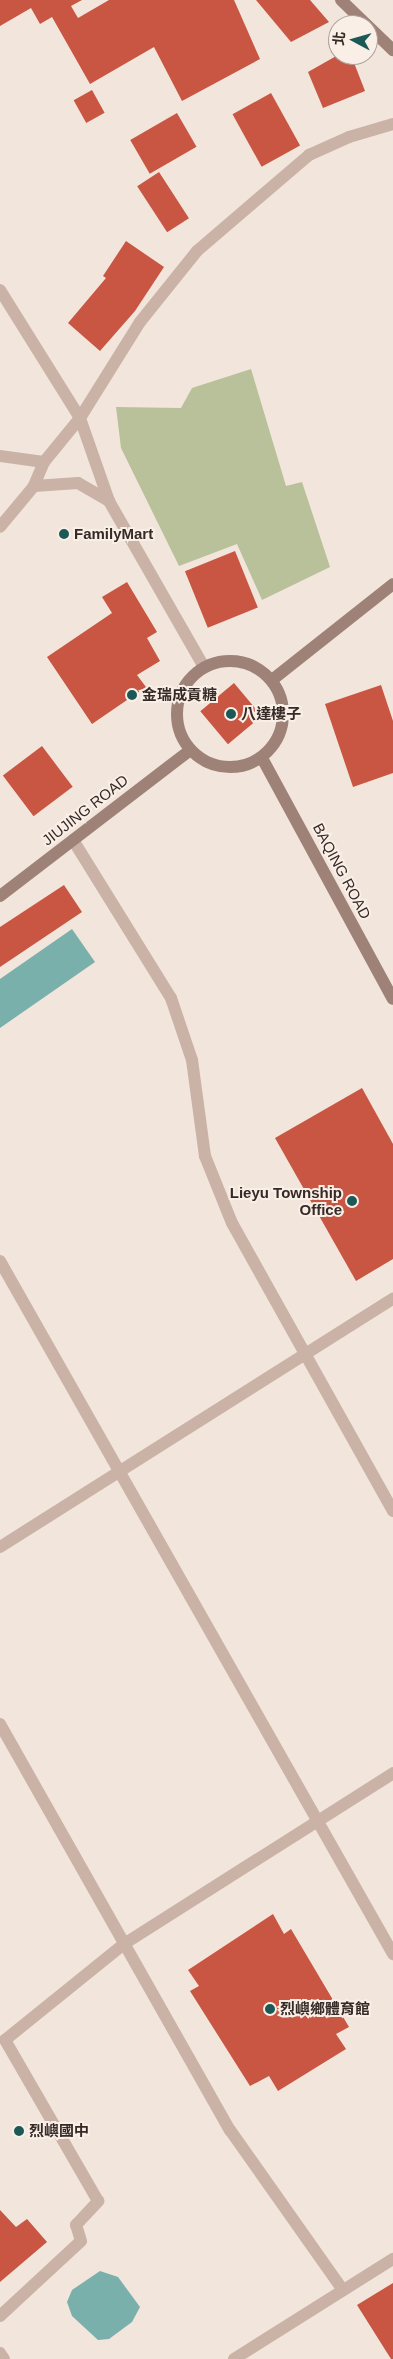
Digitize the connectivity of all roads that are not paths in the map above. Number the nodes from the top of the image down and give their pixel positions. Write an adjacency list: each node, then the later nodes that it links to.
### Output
1 (341, 0): 2 (main road)
2 (357, 15)
3 (378, 35): 4 (main road)
4 (393, 50)
5 (393, 124): 7 (street)
6 (0, 290): 7 (street)
7 (80, 418): 9 (street); 11 (street)
8 (0, 456): 9 (street)
9 (44, 462): 10 (street)
10 (34, 486): 11 (street); 12 (street)
11 (109, 501): 14 (street)
12 (0, 527)
13 (393, 584): 15 (main road)
14 (204, 667): 15 (main road); 16 (main road)
15 (272, 680): 17 (main road)
16 (190, 750): 17 (main road); 18 (main road, JIUJING ROAD)
17 (262, 758): 20 (main road, BAQING ROAD)
18 (73, 840): 19 (main road, JIUJING ROAD); 23 (street)
19 (0, 896)
20 (393, 999)
21 (0, 1261): 24 (street)
22 (393, 1299): 23 (street)
23 (304, 1355): 24 (street); 25 (street)
24 (120, 1471): 26 (street); 29 (street)
25 (393, 1511)
26 (0, 1546)
27 (0, 1724): 30 (street)
28 (393, 1773): 29 (street)
29 (316, 1822): 30 (street); 31 (street)
30 (124, 1944): 33 (street); 34 (street)
31 (393, 1954)
32 (393, 2259): 33 (street)
33 (343, 2290): 37 (street)
34 (0, 2316)
35 (0, 2353): 36 (street)
36 (4, 2359)
37 (234, 2359)

